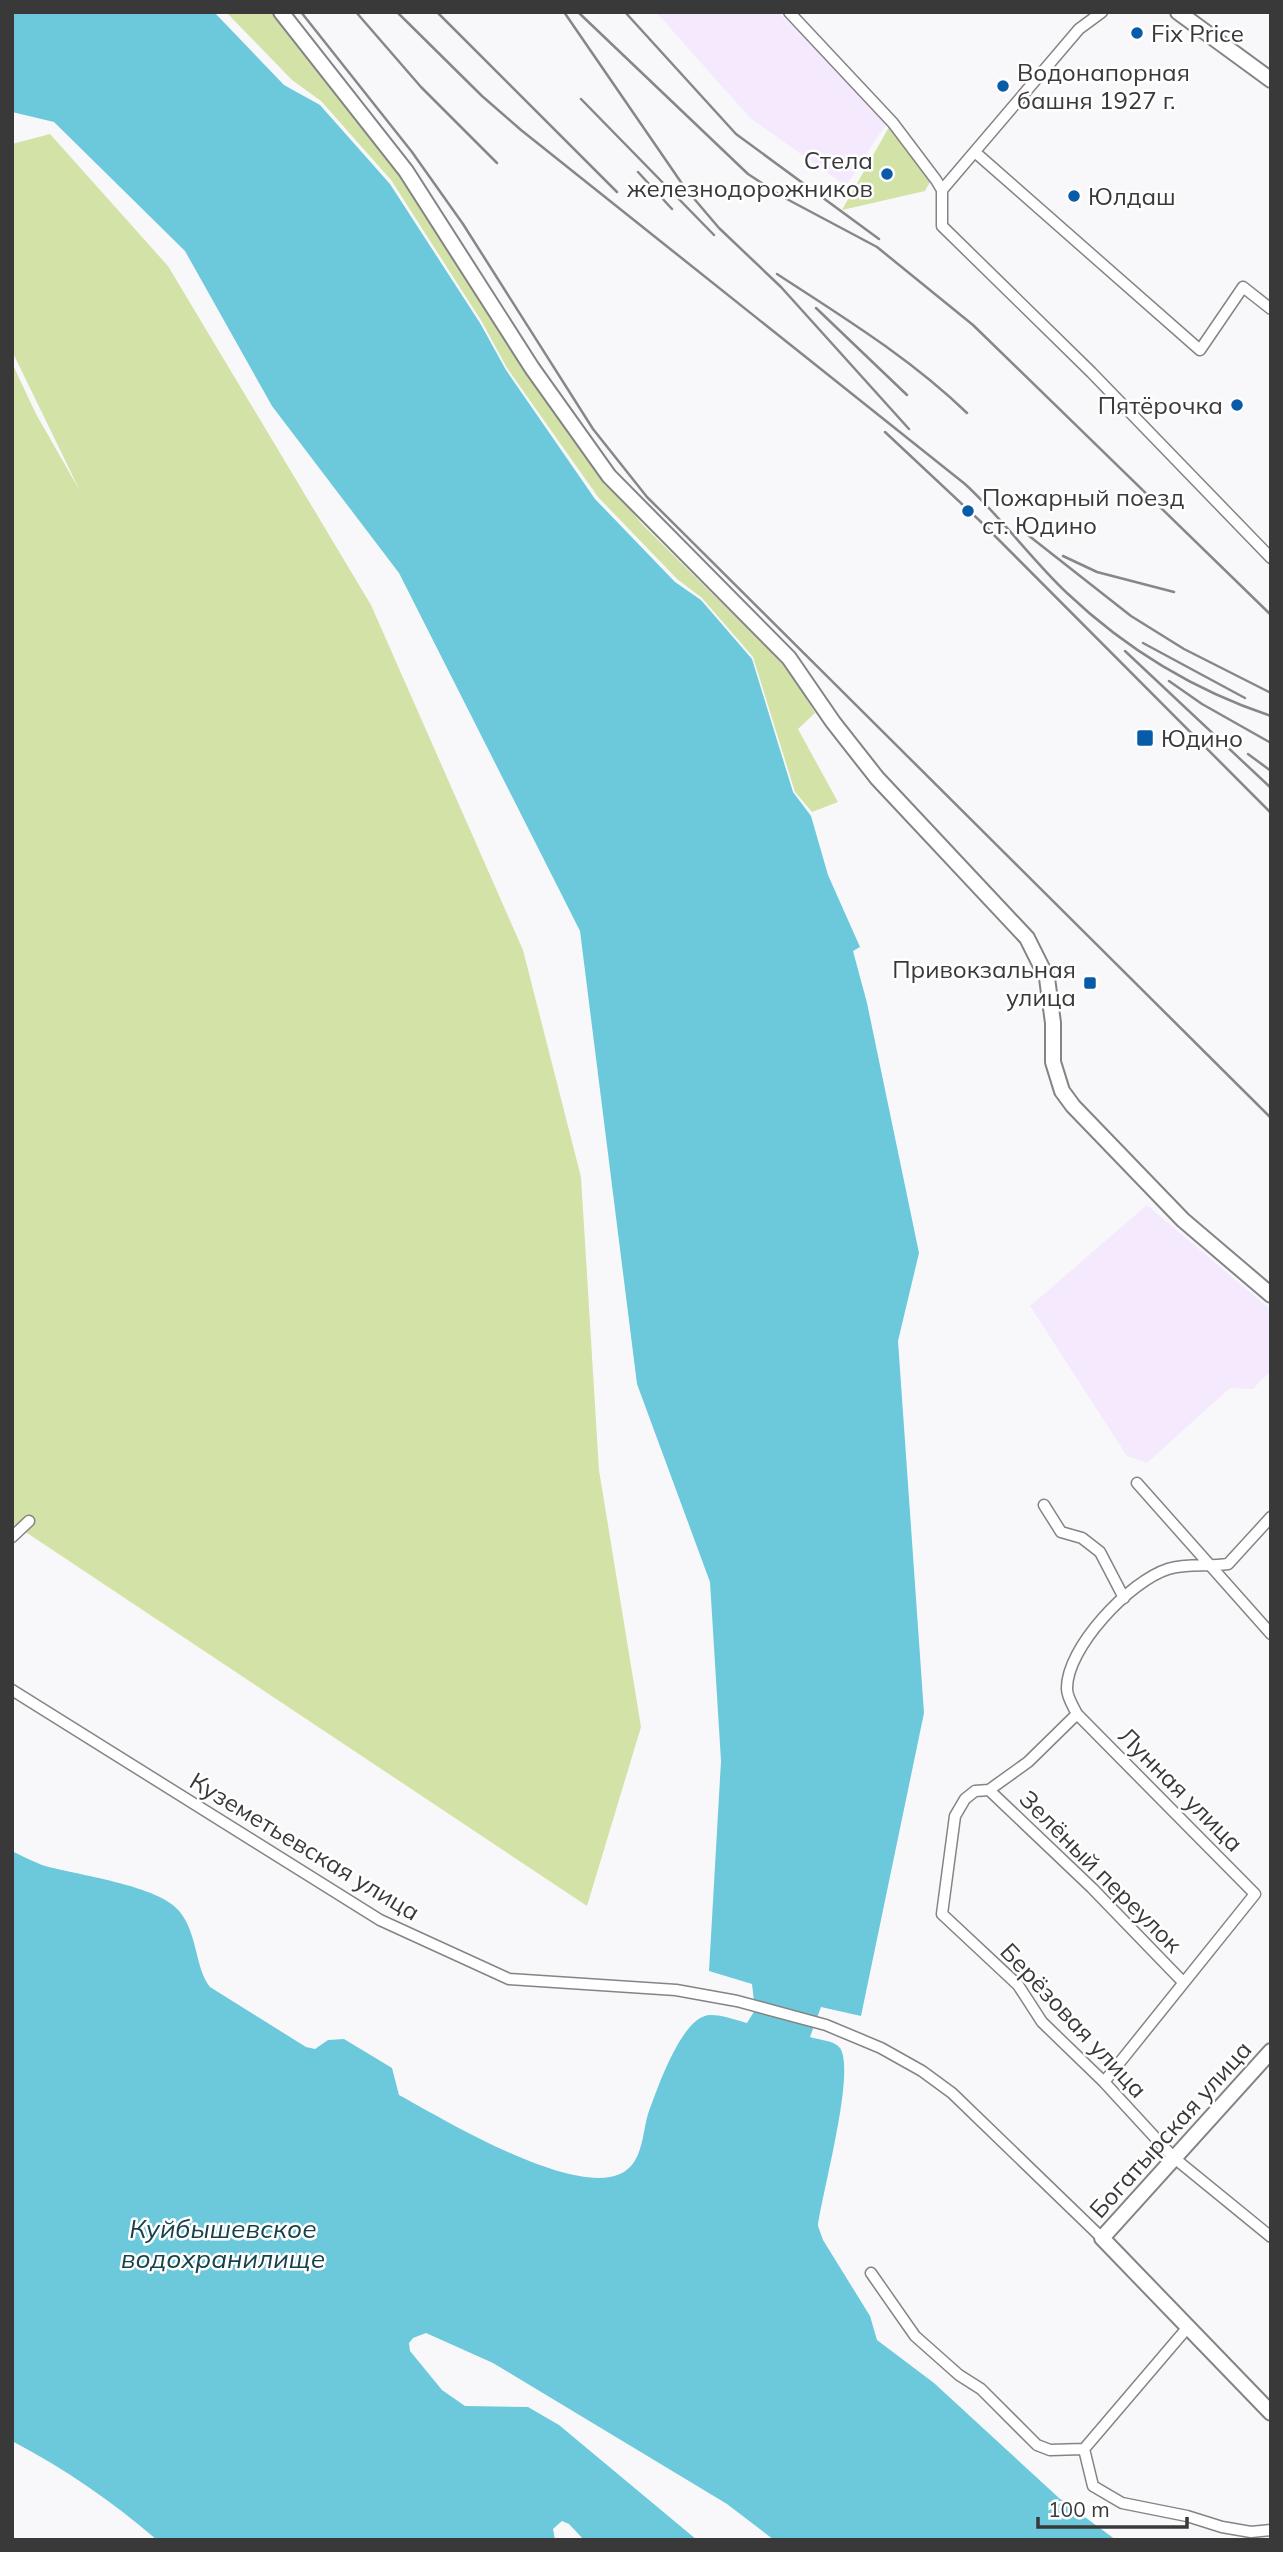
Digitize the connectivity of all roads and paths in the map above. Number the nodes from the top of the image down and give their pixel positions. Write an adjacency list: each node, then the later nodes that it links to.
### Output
1 (281, 12): 10 (main road)
2 (789, 12): 7 (street)
3 (1102, 12): 6 (street)
4 (1178, 12): 5 (main road)
5 (1271, 80)
6 (976, 153): 7 (street); 8 (street)
7 (942, 190): 9 (street)
8 (1271, 309)
9 (1271, 558)
10 (1271, 1296)
11 (1137, 1483): 16 (street)
12 (1044, 1505): 17 (street)
13 (1271, 1517): 16 (street)
14 (29, 1521): 15 (street)
15 (12, 1537)
16 (1210, 1566): 17 (street); 18 (street)
17 (1124, 1598): 20 (street)
18 (1271, 1634)
19 (12, 1690): 27 (street, Куземетьевская улица)
20 (1077, 1714): 21 (street); 22 (street, Лунная улица)
21 (989, 1790): 22 (street, Зелёный переулок); 24 (street, Берёзовая улица)
22 (1182, 1982): 24 (street)
23 (1271, 2051): 25 (main road, Богатырская улица)
24 (1104, 2082): 25 (street, Берёзовая улица)
25 (1173, 2157): 26 (street, Берёзовая улица); 27 (main road, Богатырская улица)
26 (1271, 2237)
27 (1102, 2238): 29 (main road)
28 (871, 2273): 31 (street)
29 (1188, 2327): 30 (main road); 31 (street)
30 (1271, 2413)
31 (1084, 2449): 32 (street)
32 (1271, 2530)

